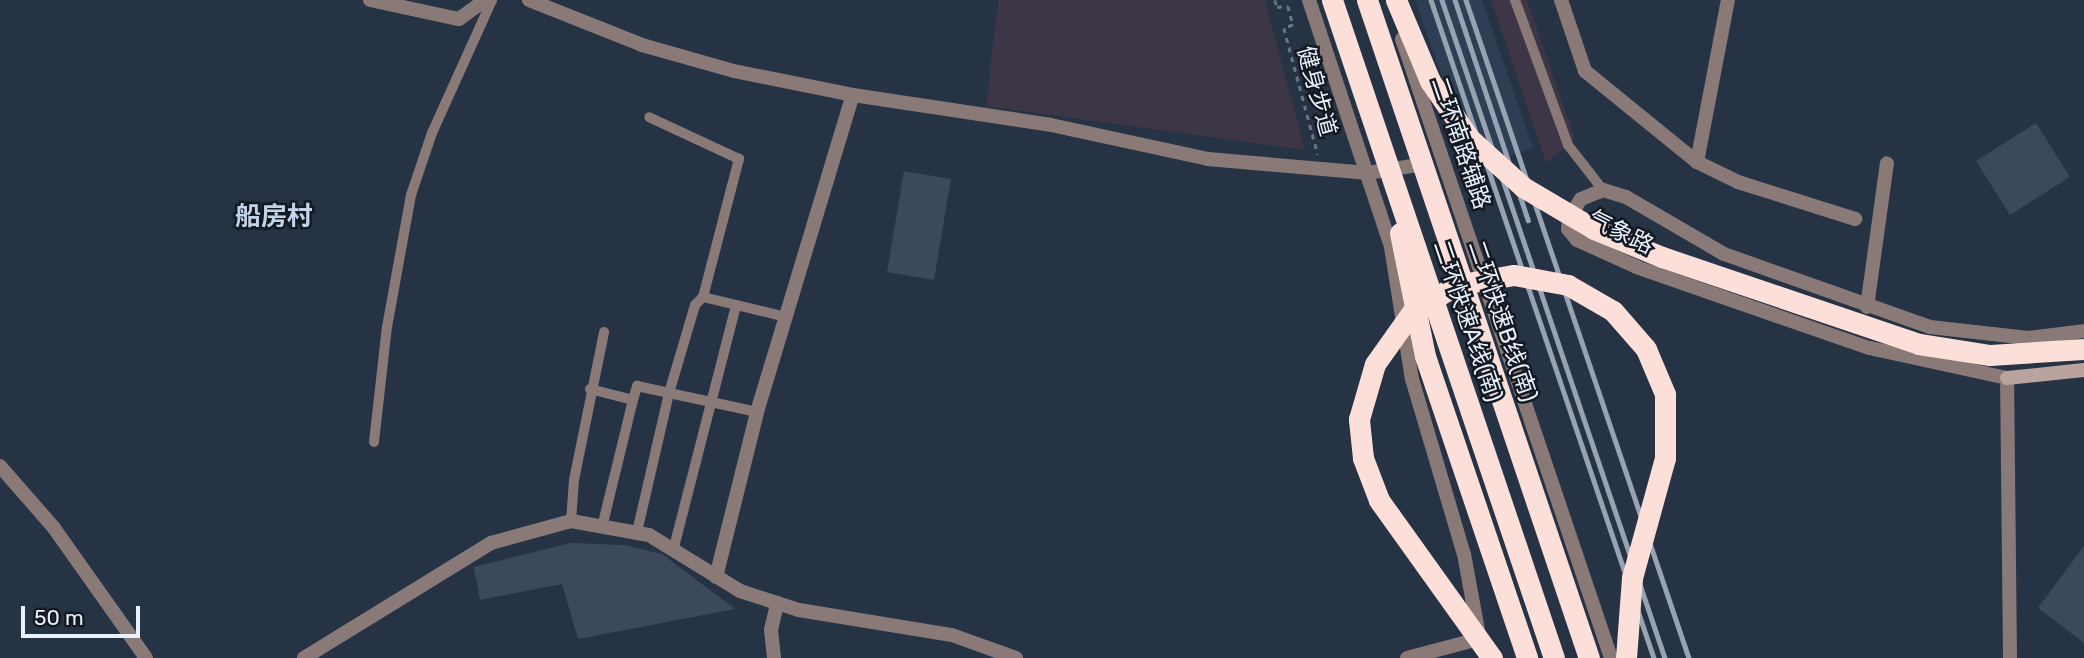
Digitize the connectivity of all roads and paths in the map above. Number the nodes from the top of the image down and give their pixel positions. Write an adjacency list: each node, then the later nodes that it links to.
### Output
1 (370, 0): 2 (street)
2 (485, 0)
3 (492, 0): 38 (lane)
4 (529, 0): 14 (street)
5 (1275, 0): 20 (path, 健身步道)
6 (1309, 0): 21 (street)
7 (1332, 0): 16 (highway, 二环快速A线(南), bridge)
8 (1367, 0): 56 (highway, 二环快速B线(南))
9 (1389, 0): 57 (street, 二环南路辅路)
10 (1396, 0): 30 (highway, bridge)
11 (1515, 0): 22 (lane)
12 (1561, 0): 17 (street)
13 (1728, 0): 17 (street)
14 (853, 94): 20 (street); 27 (street)
15 (649, 117): 24 (lane)
16 (1384, 155): 54 (highway, bridge); 55 (highway, 二环快速A线(南), bridge)
17 (1698, 162): 23 (street)
18 (1887, 163): 26 (street)
19 (1418, 165): 21 (street)
20 (1321, 168): 21 (street)
21 (1368, 173): 46 (street)
22 (1603, 190): 26 (street, 气象路); 32 (street, 气象路)
23 (1855, 219)
24 (703, 297): 25 (lane); 34 (lane)
25 (736, 305): 27 (lane); 36 (lane)
26 (1867, 307): 28 (street, 气象路)
27 (786, 317): 37 (street)
28 (2084, 331)
29 (604, 332): 33 (lane)
30 (2084, 349)
31 (2084, 370): 32 (street, 气象路)
32 (2007, 378): 59 (street)
33 (590, 389): 35 (lane); 40 (lane)
34 (669, 393): 35 (lane); 36 (lane); 42 (lane)
35 (633, 400): 41 (lane)
36 (709, 402): 37 (lane); 43 (lane)
37 (757, 412): 44 (street)
38 (374, 442)
39 (0, 466): 47 (street)
40 (571, 521): 41 (street); 48 (street)
41 (603, 523): 42 (street)
42 (637, 532): 43 (street)
43 (673, 551): 44 (street)
44 (716, 577): 45 (street)
45 (777, 603): 49 (street); 50 (street)
46 (1479, 639): 51 (street); 52 (street)
47 (146, 658)
48 (304, 658)
49 (774, 658)
50 (1016, 658)
51 (1407, 658)
52 (1483, 658)
53 (1492, 658): 58 (highway, bridge)
54 (1527, 658)
55 (1554, 658)
56 (1589, 658)
57 (1611, 658)
58 (1626, 658)
59 (2010, 658)

